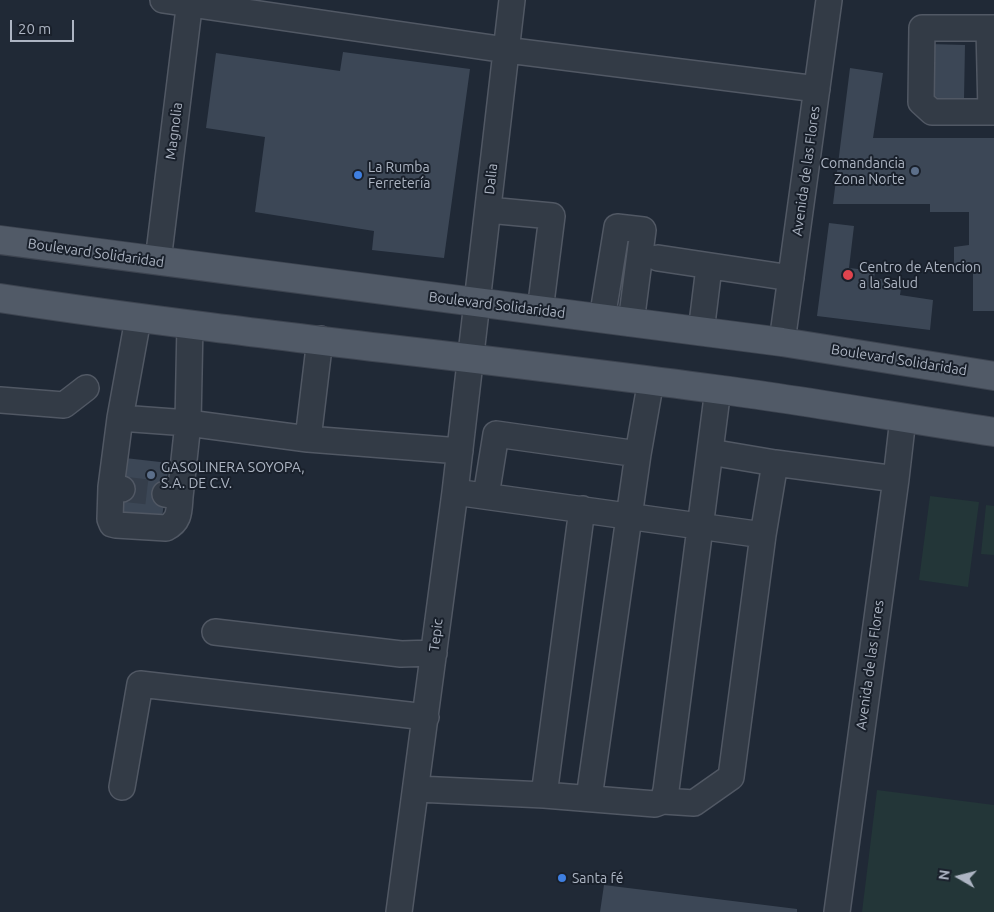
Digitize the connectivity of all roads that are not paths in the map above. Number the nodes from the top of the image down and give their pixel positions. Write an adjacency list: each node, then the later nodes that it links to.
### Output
1 (163, 0): 4 (street)
2 (512, 0): 6 (street, Dalia)
3 (829, 0): 7 (street, Avenida de las Flores)
4 (190, 2): 6 (street); 12 (street, Magnolia)
5 (992, 28): 8 (street); 8 (street)
6 (506, 50): 7 (street); 9 (street, Dalia)
7 (818, 89): 14 (street, Avenida de las Flores)
8 (993, 112)
9 (488, 210): 16 (street, Dalia); 17 (street)
10 (0, 240): 12 (main road, Boulevard Solidaridad)
11 (658, 258): 13 (street)
12 (158, 261): 16 (main road, Boulevard Solidaridad)
13 (709, 266): 14 (street); 22 (street)
14 (791, 278): 24 (street, Avenida de las Flores)
15 (0, 298): 18 (main road)
16 (478, 303): 17 (main road, Boulevard Solidaridad); 25 (street, Dalia)
17 (540, 311): 19 (main road, Boulevard Solidaridad)
18 (138, 319): 21 (main road); 31 (street)
19 (602, 319): 20 (main road, Boulevard Solidaridad); 20 (street)
20 (631, 323): 22 (main road, Boulevard Solidaridad)
21 (190, 324): 23 (main road); 33 (street)
22 (701, 332): 24 (main road, Boulevard Solidaridad)
23 (320, 339): 25 (main road); 35 (street)
24 (782, 342): 26 (main road, Boulevard Solidaridad)
25 (471, 358): 27 (main road); 36 (street, Tepic)
26 (994, 376)
27 (651, 380): 29 (main road); 38 (street)
28 (86, 388): 30 (street)
29 (718, 389): 32 (main road); 37 (street)
30 (0, 400)
31 (120, 418): 33 (street); 33 (street)
32 (903, 418): 34 (main road); 40 (street, Avenida de las Flores)
33 (188, 423): 35 (street)
34 (994, 432)
35 (308, 439): 36 (street)
36 (460, 450): 41 (street, Tepic)
37 (710, 452): 39 (street); 45 (street)
38 (638, 454): 42 (street); 44 (street)
39 (775, 463): 40 (street); 46 (street)
40 (896, 479): 56 (street, Avenida de las Flores)
41 (454, 492): 42 (street); 48 (street, Tepic)
42 (486, 496): 43 (street)
43 (582, 509): 44 (street); 52 (street)
44 (630, 516): 45 (street); 53 (street)
45 (701, 525): 46 (street); 54 (street)
46 (763, 535): 54 (street)
47 (215, 632): 48 (street)
48 (434, 654): 49 (street, Tepic)
49 (426, 717): 50 (street); 51 (street, Tepic)
50 (122, 787)
51 (417, 789): 52 (street); 55 (street, Tepic)
52 (544, 795): 53 (street)
53 (589, 798): 54 (street)
54 (663, 801)
55 (400, 912)
56 (837, 912)

